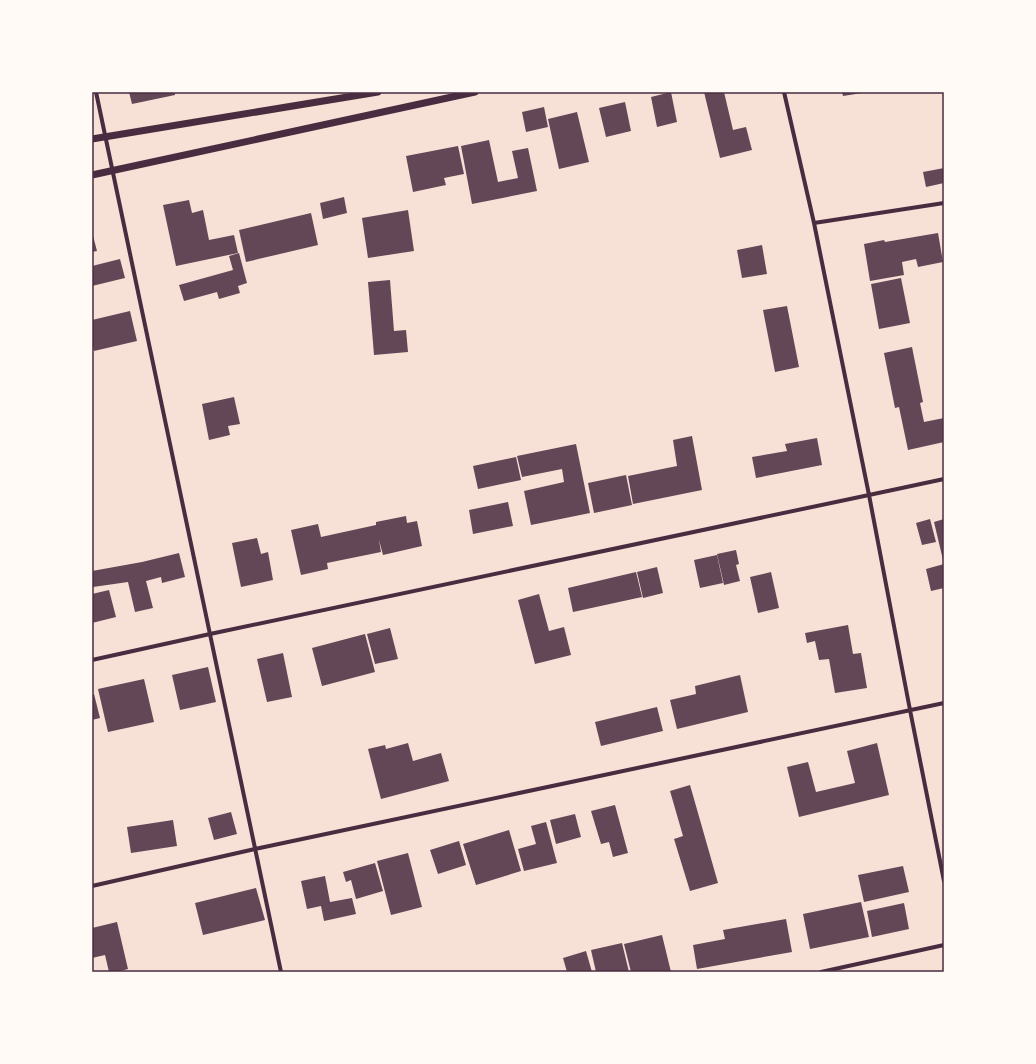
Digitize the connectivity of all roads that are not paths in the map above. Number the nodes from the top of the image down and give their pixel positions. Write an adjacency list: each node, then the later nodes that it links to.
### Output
1 (96, 92): 5 (street)
2 (378, 92): 5 (street)
3 (475, 92): 7 (street)
4 (784, 92): 10 (street)
5 (105, 136): 6 (street); 7 (street)
6 (92, 139)
7 (112, 170): 8 (street); 13 (street)
8 (92, 175)
9 (944, 202): 10 (street)
10 (814, 223): 12 (street)
11 (944, 479): 12 (street)
12 (870, 495): 13 (street); 16 (street)
13 (210, 634): 14 (street); 17 (street)
14 (92, 660)
15 (944, 703): 16 (street)
16 (910, 710): 17 (street); 18 (street)
17 (255, 849): 19 (street); 21 (street)
18 (944, 881)
19 (92, 886)
20 (944, 945): 22 (street)
21 (281, 972)
22 (821, 972)

